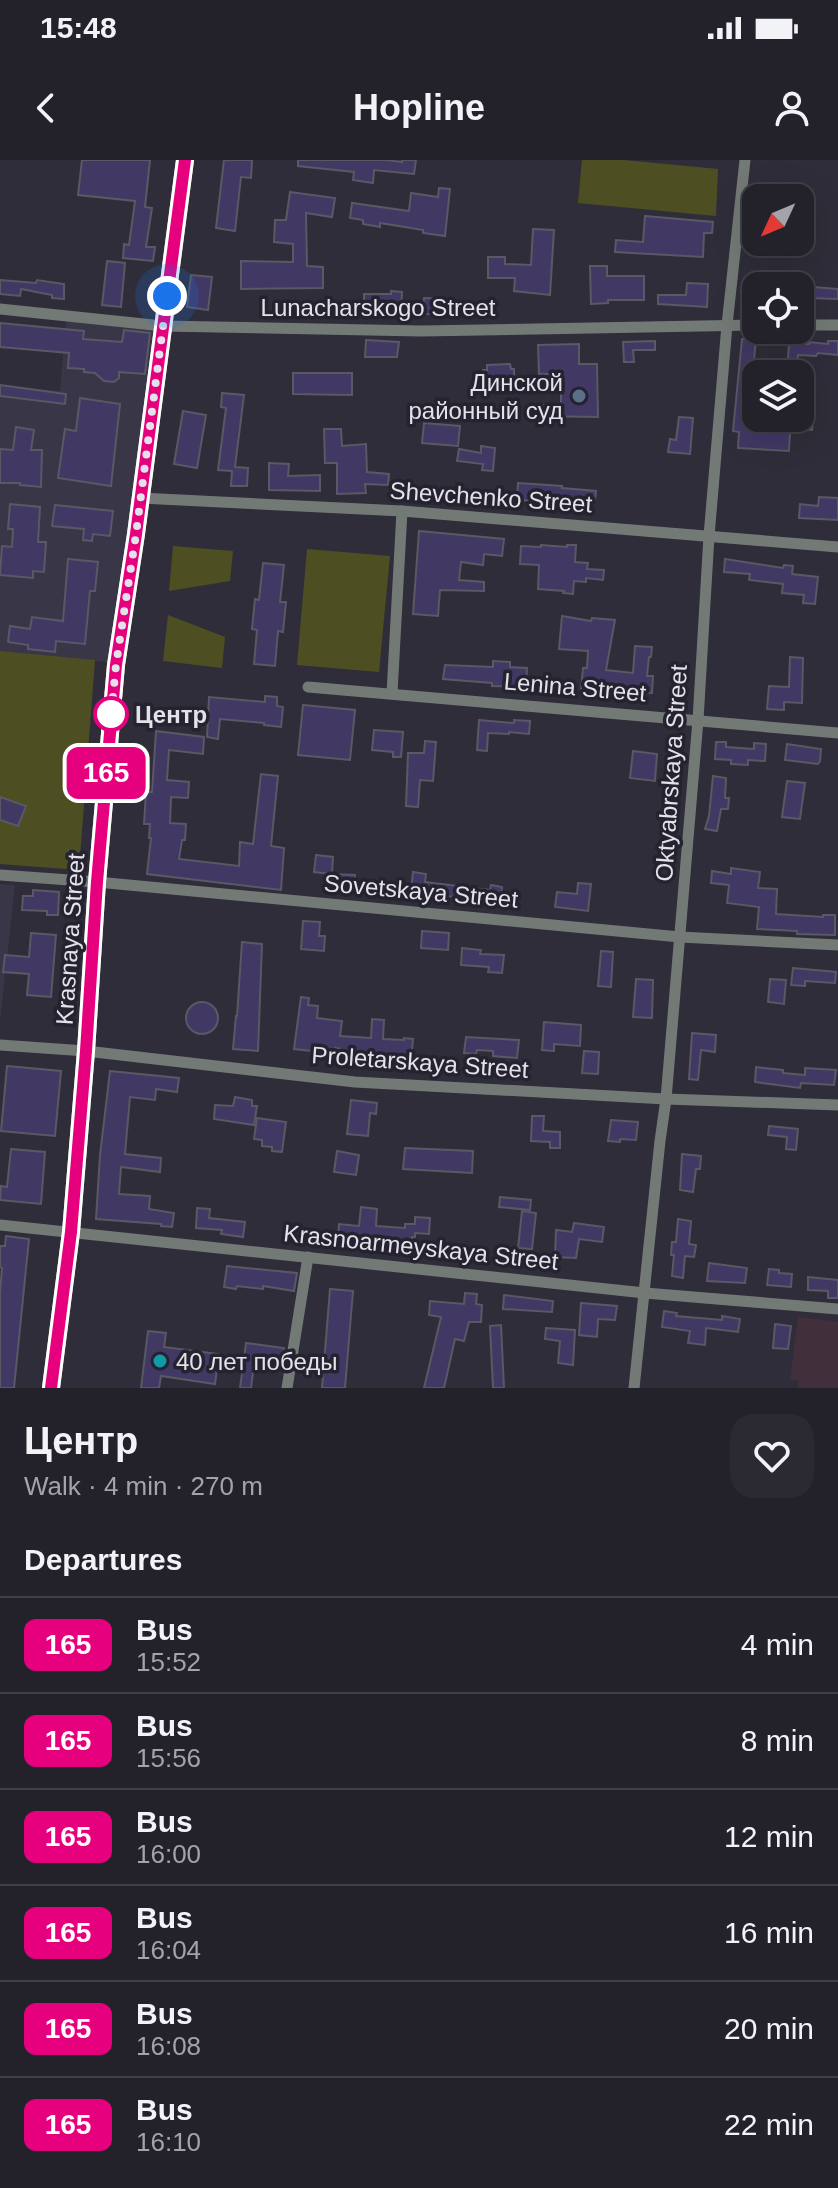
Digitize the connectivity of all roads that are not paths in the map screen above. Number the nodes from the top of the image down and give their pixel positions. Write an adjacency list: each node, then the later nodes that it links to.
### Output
1 (185, 160): 8 (main road, Krasnaya Street)
2 (745, 160): 4 (street, Oktyabrskaya Street)
3 (0, 309): 8 (street, Lunacharskogo Street)
4 (727, 325): 5 (street, Lunacharskogo Street); 8 (street, Lunacharskogo Street); 11 (street, Oktyabrskaya Street)
5 (742, 325)
6 (814, 325): 7 (street)
7 (838, 325)
8 (163, 326): 9 (main road, Krasnaya Street)
9 (140, 498): 10 (street, Shevchenko Street); 18 (main road, Krasnaya Street)
10 (402, 511): 11 (street, Shevchenko Street); 14 (street)
11 (709, 536): 12 (street, Shevchenko Street); 15 (street, Oktyabrskaya Street)
12 (838, 547)
13 (308, 687): 14 (street, Lenina Street)
14 (392, 693): 15 (street, Lenina Street)
15 (698, 720): 16 (street, Lenina Street); 19 (street, Oktyabrskaya Street)
16 (838, 733)
17 (0, 875): 18 (street, Sovetskaya Street)
18 (97, 882): 19 (street, Sovetskaya Street); 22 (main road, Krasnaya Street)
19 (680, 937): 20 (street, Sovetskaya Street); 23 (street, Oktyabrskaya Street)
20 (838, 945)
21 (0, 1045): 22 (street, Proletarskaya Street)
22 (86, 1051): 23 (street, Proletarskaya Street); 26 (main road, Krasnaya Street)
23 (666, 1099): 24 (street, Proletarskaya Street); 28 (street, Oktyabrskaya Street)
24 (838, 1105)
25 (0, 1225): 26 (street, Krasnoarmeyskaya Street)
26 (71, 1232): 27 (street, Krasnoarmeyskaya Street); 30 (main road, Krasnaya Street)
27 (308, 1257): 28 (street, Krasnoarmeyskaya Street); 31 (street)
28 (645, 1293): 29 (street, Krasnoarmeyskaya Street); 32 (street, Oktyabrskaya Street)
29 (838, 1309)
30 (51, 1388)
31 (287, 1388)
32 (634, 1388)

